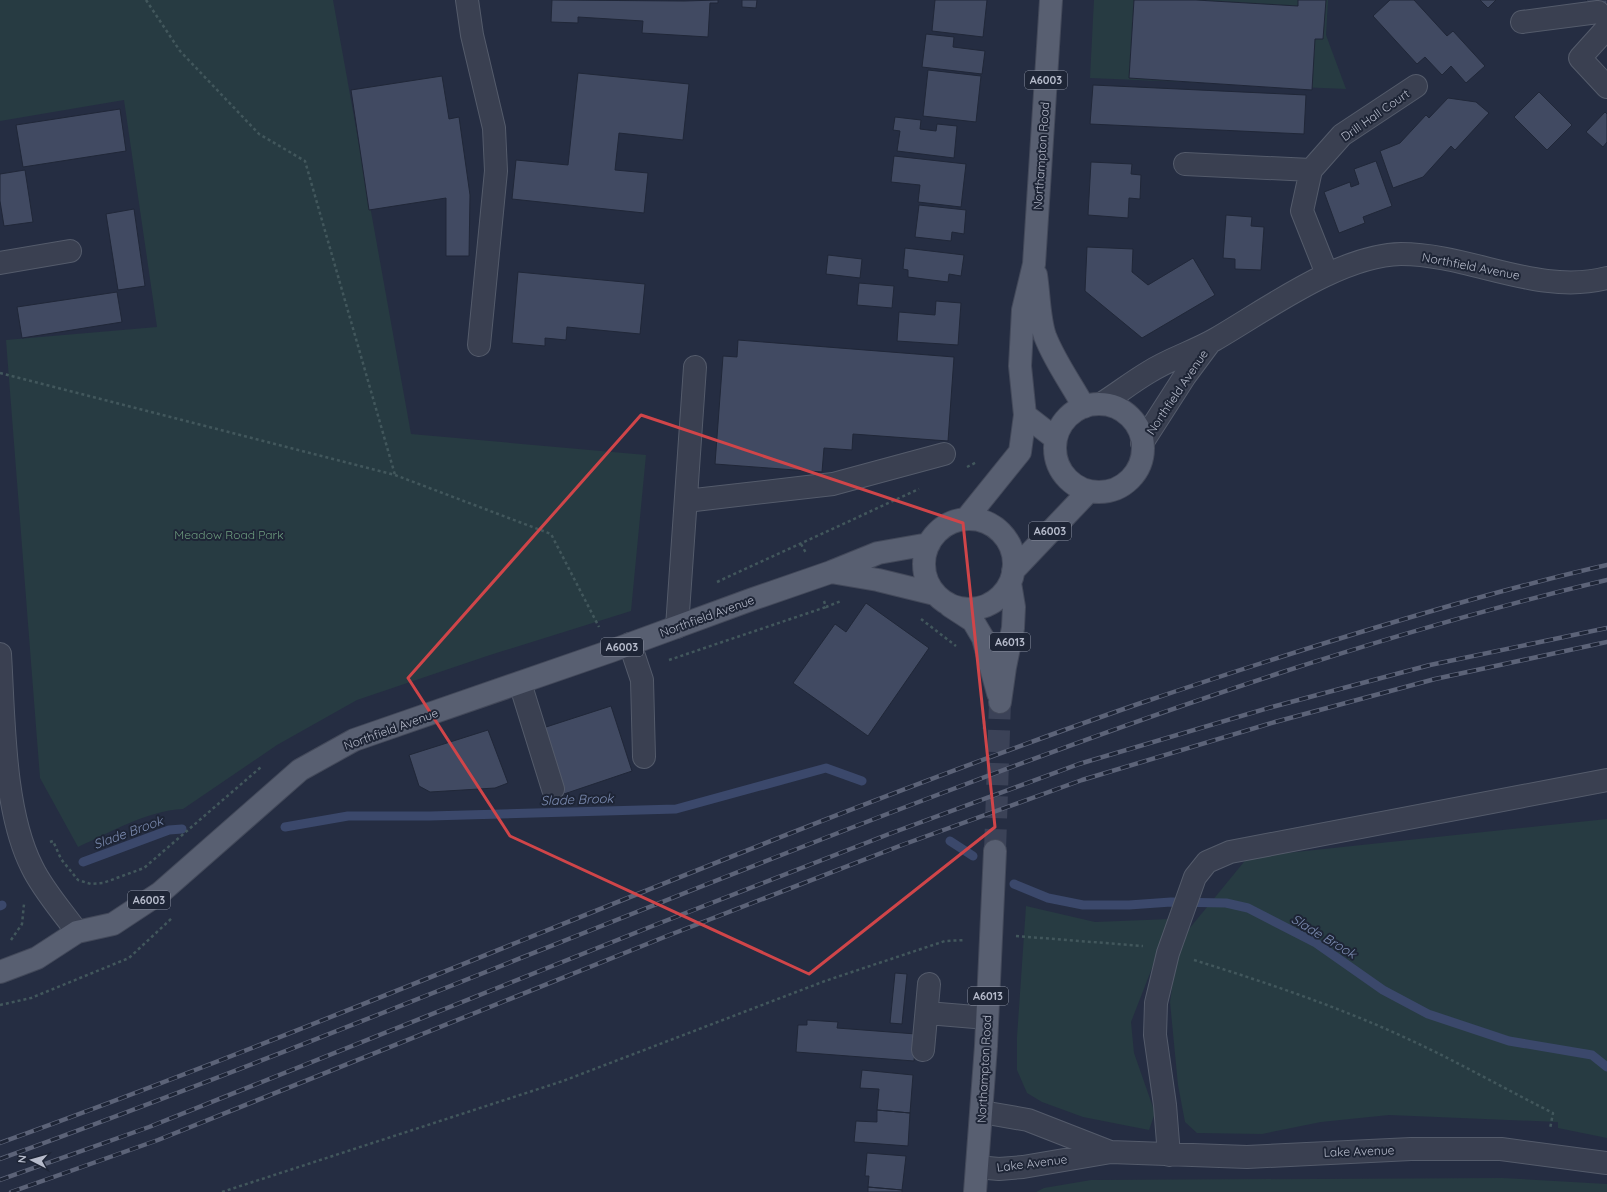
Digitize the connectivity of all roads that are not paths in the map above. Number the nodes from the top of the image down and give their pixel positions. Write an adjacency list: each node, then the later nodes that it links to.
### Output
1 (467, 0): 15 (street)
2 (1052, 0): 11 (main road, Northampton Road / A6003)
3 (1602, 20): 4 (street); 6 (street)
4 (1522, 22)
5 (1416, 86): 8 (street, Drill Hall Court)
6 (1607, 87)
7 (1185, 164): 8 (street)
8 (1311, 170): 12 (street, Drill Hall Court)
9 (70, 251): 10 (street)
10 (0, 263)
11 (1034, 264): 17 (main road, Northampton Road / A6003); 18 (main road, Northampton Road / A6003)
12 (1327, 274): 13 (street, Northfield Avenue); 14 (street, Northfield Avenue)
13 (1607, 278)
14 (1211, 341): 17 (street, Northfield Avenue); 20 (street, Northfield Avenue)
15 (479, 345)
16 (695, 367): 24 (street)
17 (1092, 406): 19 (main road); 20 (main road)
18 (1025, 414): 19 (main road); 21 (main road, Northampton Road / A6003)
19 (1055, 442): 21 (main road); 23 (main road)
20 (1142, 443): 23 (main road)
21 (1020, 452): 25 (main road)
22 (944, 454): 24 (street)
23 (1088, 492): 28 (main road, A6003)
24 (686, 501): 30 (street)
25 (966, 519): 26 (main road); 28 (main road)
26 (929, 544): 27 (main road, Northfield Avenue / A6003); 29 (main road)
27 (831, 572): 29 (main road, Northfield Avenue / A6003); 30 (main road, Northfield Avenue / A6003)
28 (1011, 577): 29 (main road, A6003); 29 (main road, A6013)
29 (940, 598)
30 (677, 627): 31 (main road, Northfield Avenue / A6003)
31 (620, 648): 33 (main road, Northfield Avenue / A6003); 34 (street)
32 (0, 654): 38 (street)
33 (520, 683): 36 (street); 38 (main road, Northfield Avenue / A6003)
34 (644, 757)
35 (1607, 780): 46 (street)
36 (553, 789)
37 (995, 850): 42 (main road, Northampton Road / A6013)
38 (77, 932): 39 (main road, Northfield Avenue / A6003)
39 (0, 972)
40 (929, 984): 41 (street)
41 (927, 1013): 42 (street); 43 (street)
42 (987, 1018): 44 (main road, Northampton Road / A6013)
43 (923, 1050)
44 (982, 1112): 45 (street, Lake Avenue); 48 (main road, Northampton Road / A6013)
45 (1111, 1152): 46 (street, Lake Avenue); 48 (street, Lake Avenue)
46 (1169, 1155): 47 (street, Lake Avenue)
47 (1607, 1163)
48 (978, 1167): 49 (main road, Northampton Road / A6013)
49 (975, 1192)

